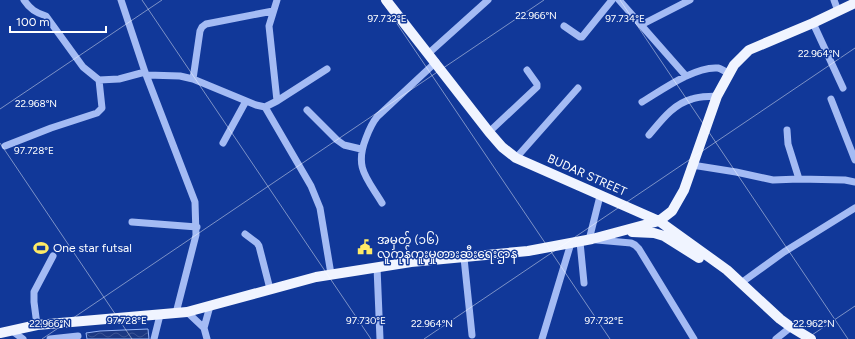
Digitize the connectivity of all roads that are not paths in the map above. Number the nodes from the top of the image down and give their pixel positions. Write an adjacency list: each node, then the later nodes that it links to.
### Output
1 (24, 0): 24 (street)
2 (121, 0): 20 (street)
3 (277, 0): 11 (street)
4 (386, 0): 16 (main road, BUDAR STREET)
5 (488, 0): 16 (street)
6 (612, 0): 15 (street)
7 (619, 0): 14 (street)
8 (690, 0): 14 (street)
9 (834, 0): 12 (street)
10 (855, 3): 12 (main road)
11 (272, 11): 23 (street); 30 (street)
12 (838, 11): 13 (main road)
13 (813, 23): 21 (main road); 26 (street)
14 (641, 25): 22 (street)
15 (564, 26)
16 (429, 54): 17 (main road, BUDAR STREET)
17 (436, 62): 35 (main road, BUDAR STREET); 39 (street)
18 (327, 69): 30 (street)
19 (526, 70): 35 (street)
20 (146, 74): 23 (street); 24 (street); 50 (street)
21 (729, 74): 22 (street); 27 (main road)
22 (686, 76): 31 (street)
23 (193, 79): 29 (street)
24 (99, 80): 38 (street)
25 (578, 88): 40 (street)
26 (843, 88)
27 (717, 96): 36 (street); 42 (main road)
28 (830, 99): 41 (street)
29 (246, 101): 32 (street); 37 (street)
30 (277, 101): 32 (street)
31 (642, 102)
32 (264, 106): 58 (street)
33 (307, 110): 39 (street)
34 (787, 130): 43 (street)
35 (489, 132): 40 (main road, BUDAR STREET)
36 (649, 135)
37 (223, 142)
38 (5, 146)
39 (361, 149): 46 (street)
40 (516, 158): 45 (main road, BUDAR STREET)
41 (855, 160)
42 (692, 165): 43 (street); 48 (main road)
43 (798, 179): 44 (street)
44 (855, 182)
45 (600, 196): 48 (main road, BUDAR STREET); 53 (street)
46 (382, 203)
47 (855, 208): 60 (street)
48 (659, 221): 51 (main road); 57 (main road, BUDAR STREET)
49 (132, 222): 50 (street)
50 (197, 226): 64 (street)
51 (620, 232): 53 (main road); 57 (main road)
52 (245, 234): 61 (street)
53 (583, 241): 55 (main road); 59 (street); 79 (street); 80 (street)
54 (53, 256): 67 (street)
55 (464, 258): 56 (main road); 72 (street)
56 (378, 267): 58 (main road); 78 (street)
57 (727, 270): 60 (main road, BUDAR STREET)
58 (331, 274): 61 (main road)
59 (584, 283)
60 (742, 283): 68 (main road, BUDAR STREET)
61 (270, 289): 62 (main road)
62 (210, 306): 63 (main road); 69 (street)
63 (188, 312): 64 (main road); 69 (street)
64 (176, 313): 65 (main road)
65 (160, 315): 66 (main road); 76 (street)
66 (76, 321): 67 (main road); 73 (street)
67 (37, 325): 70 (main road)
68 (790, 327): 81 (street); 82 (main road, BUDAR STREET)
69 (204, 328): 77 (street)
70 (10, 330): 71 (main road); 74 (street)
71 (0, 333)
72 (472, 335)
73 (78, 337): 75 (street)
74 (23, 339)
75 (50, 339)
76 (154, 339)
77 (207, 339)
78 (380, 339)
79 (542, 339)
80 (694, 339)
81 (776, 339)
82 (811, 339)

